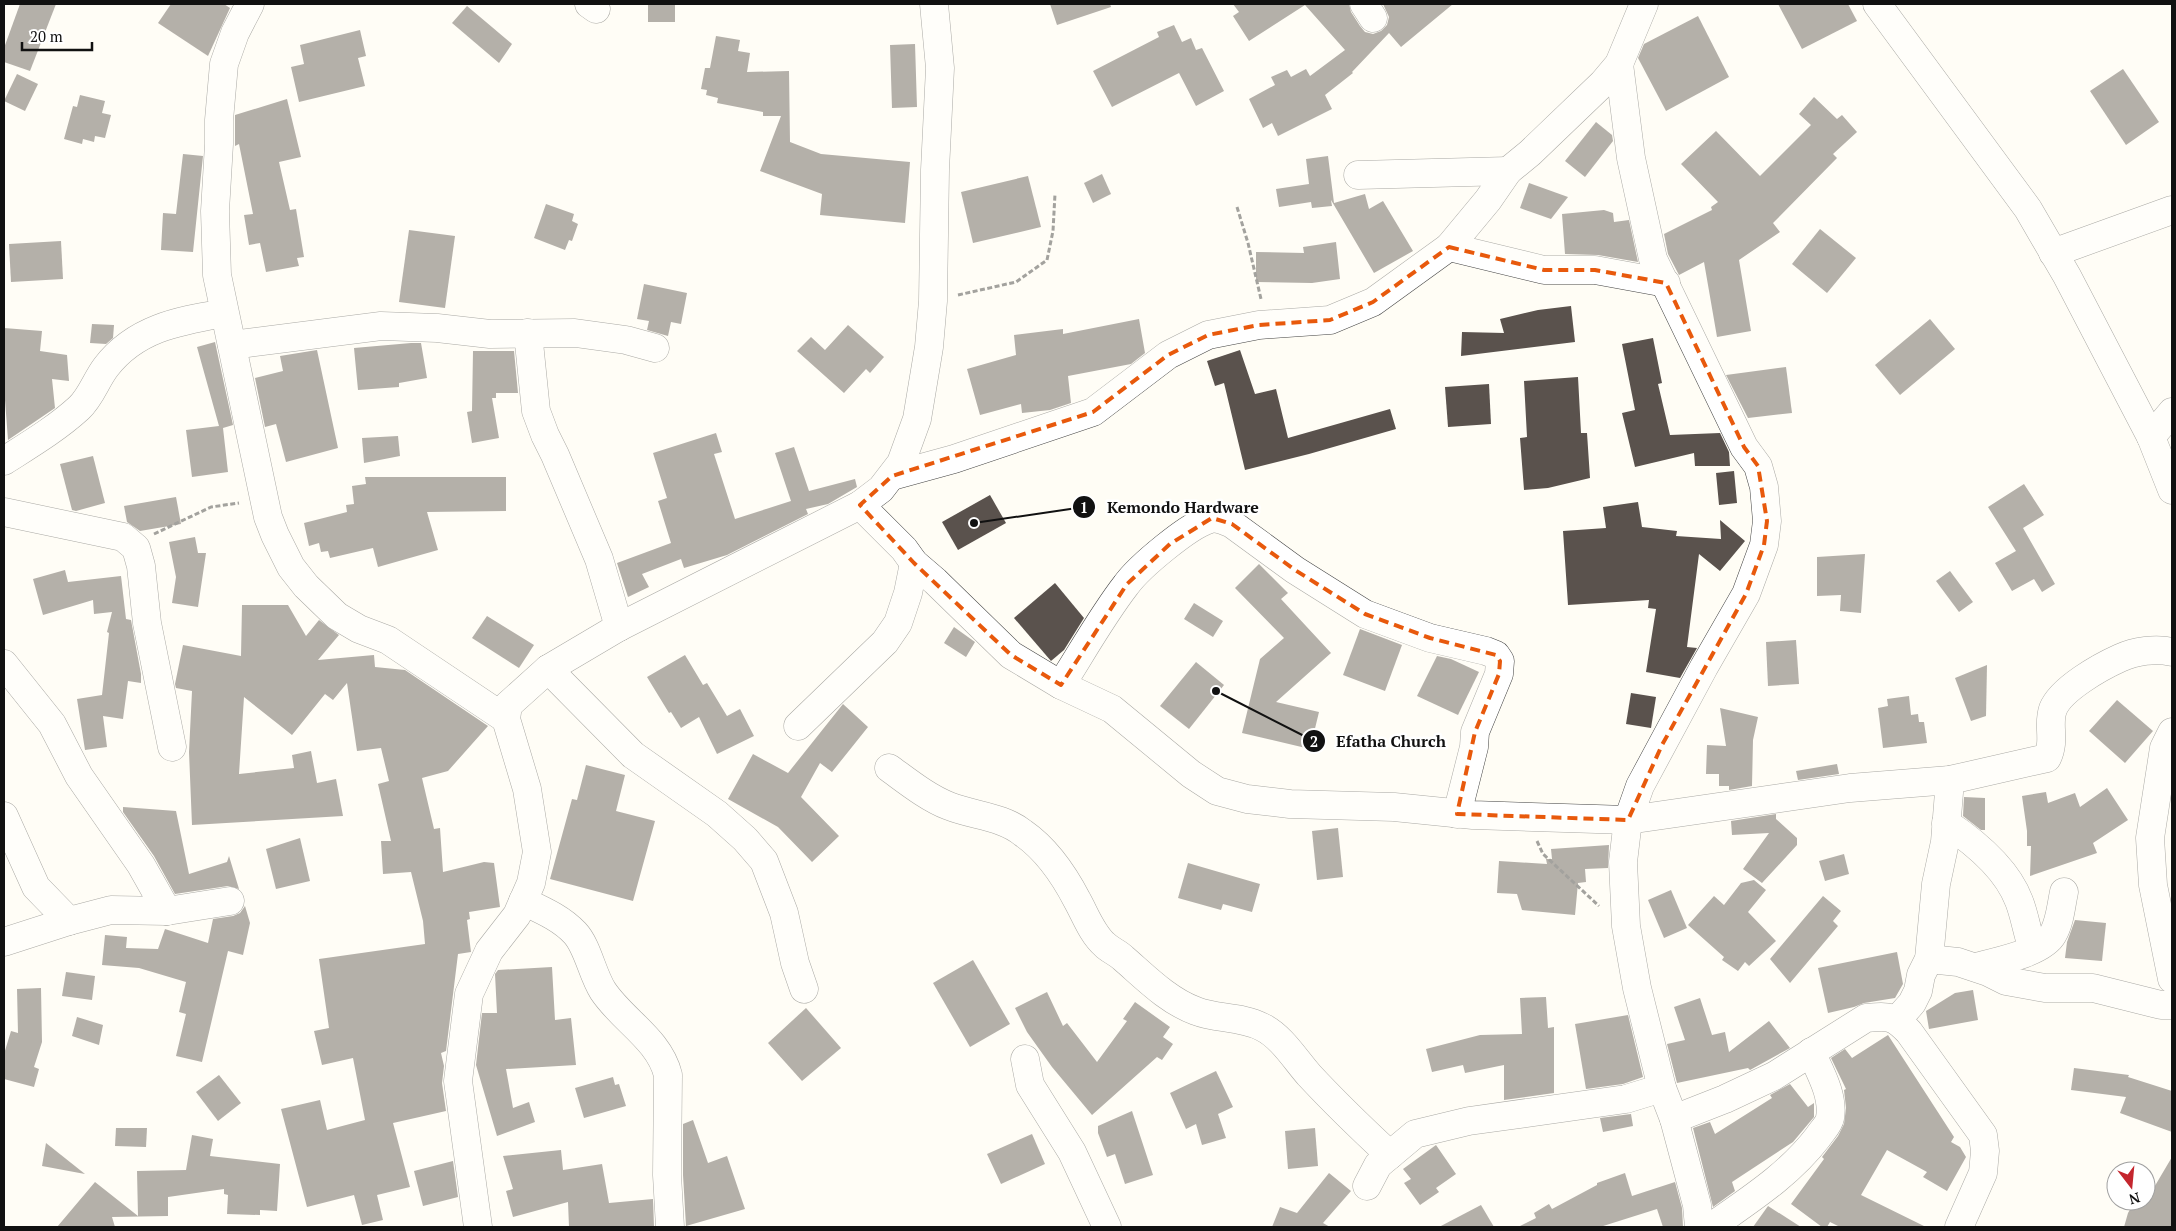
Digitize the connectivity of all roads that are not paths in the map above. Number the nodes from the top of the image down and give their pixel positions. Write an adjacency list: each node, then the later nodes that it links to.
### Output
1 (250, 4): 12 (street)
2 (934, 4): 19 (street)
3 (1644, 4): 5 (street)
4 (1878, 4): 10 (street)
5 (1619, 64): 6 (street); 11 (street)
6 (1508, 170): 7 (street); 9 (street)
7 (1358, 175)
8 (2172, 210): 10 (street)
9 (1449, 247): 11 (street); 19 (street)
10 (2053, 253): 17 (street)
11 (1666, 283): 37 (street)
12 (224, 313): 14 (street); 18 (street)
13 (528, 333): 14 (street); 15 (street); 24 (street)
14 (232, 345): 29 (street)
15 (655, 348)
16 (2172, 412): 17 (street)
17 (2151, 437): 20 (street)
18 (4, 461)
19 (892, 476): 21 (street)
20 (2172, 490)
21 (860, 505): 23 (street); 24 (street)
22 (4, 512): 32 (street)
23 (914, 563): 28 (street); 30 (street)
24 (619, 627): 27 (street)
25 (2172, 652): 34 (street)
26 (4, 664): 42 (street)
27 (548, 669): 29 (street); 49 (street)
28 (1061, 685): 35 (street); 35 (street)
29 (506, 719): 40 (street)
30 (798, 726)
31 (2172, 732): 48 (street)
32 (172, 747)
33 (889, 768): 56 (street)
34 (1950, 780): 37 (street); 38 (street)
35 (1457, 814): 37 (street)
36 (4, 816): 43 (street)
37 (1628, 820): 54 (street)
38 (1946, 822): 45 (street); 46 (street)
39 (2064, 892): 45 (street)
40 (523, 900): 58 (street); 59 (street)
41 (230, 901): 42 (street)
42 (167, 911): 43 (street)
43 (69, 921): 44 (street)
44 (4, 942)
45 (2033, 949): 47 (street)
46 (1929, 959): 47 (street); 51 (street)
47 (1975, 968): 50 (street)
48 (2172, 979)
49 (804, 989)
50 (2172, 1005)
51 (1897, 1020): 52 (street); 63 (street)
52 (1811, 1052): 55 (street); 62 (street)
53 (1025, 1059): 60 (street)
54 (1662, 1088): 55 (street); 56 (street)
55 (1674, 1119): 61 (street)
56 (1390, 1154): 57 (street)
57 (1367, 1186)
58 (478, 1227)
59 (670, 1227)
60 (1107, 1227)
61 (1700, 1227)
62 (1711, 1227)
63 (1959, 1227)

